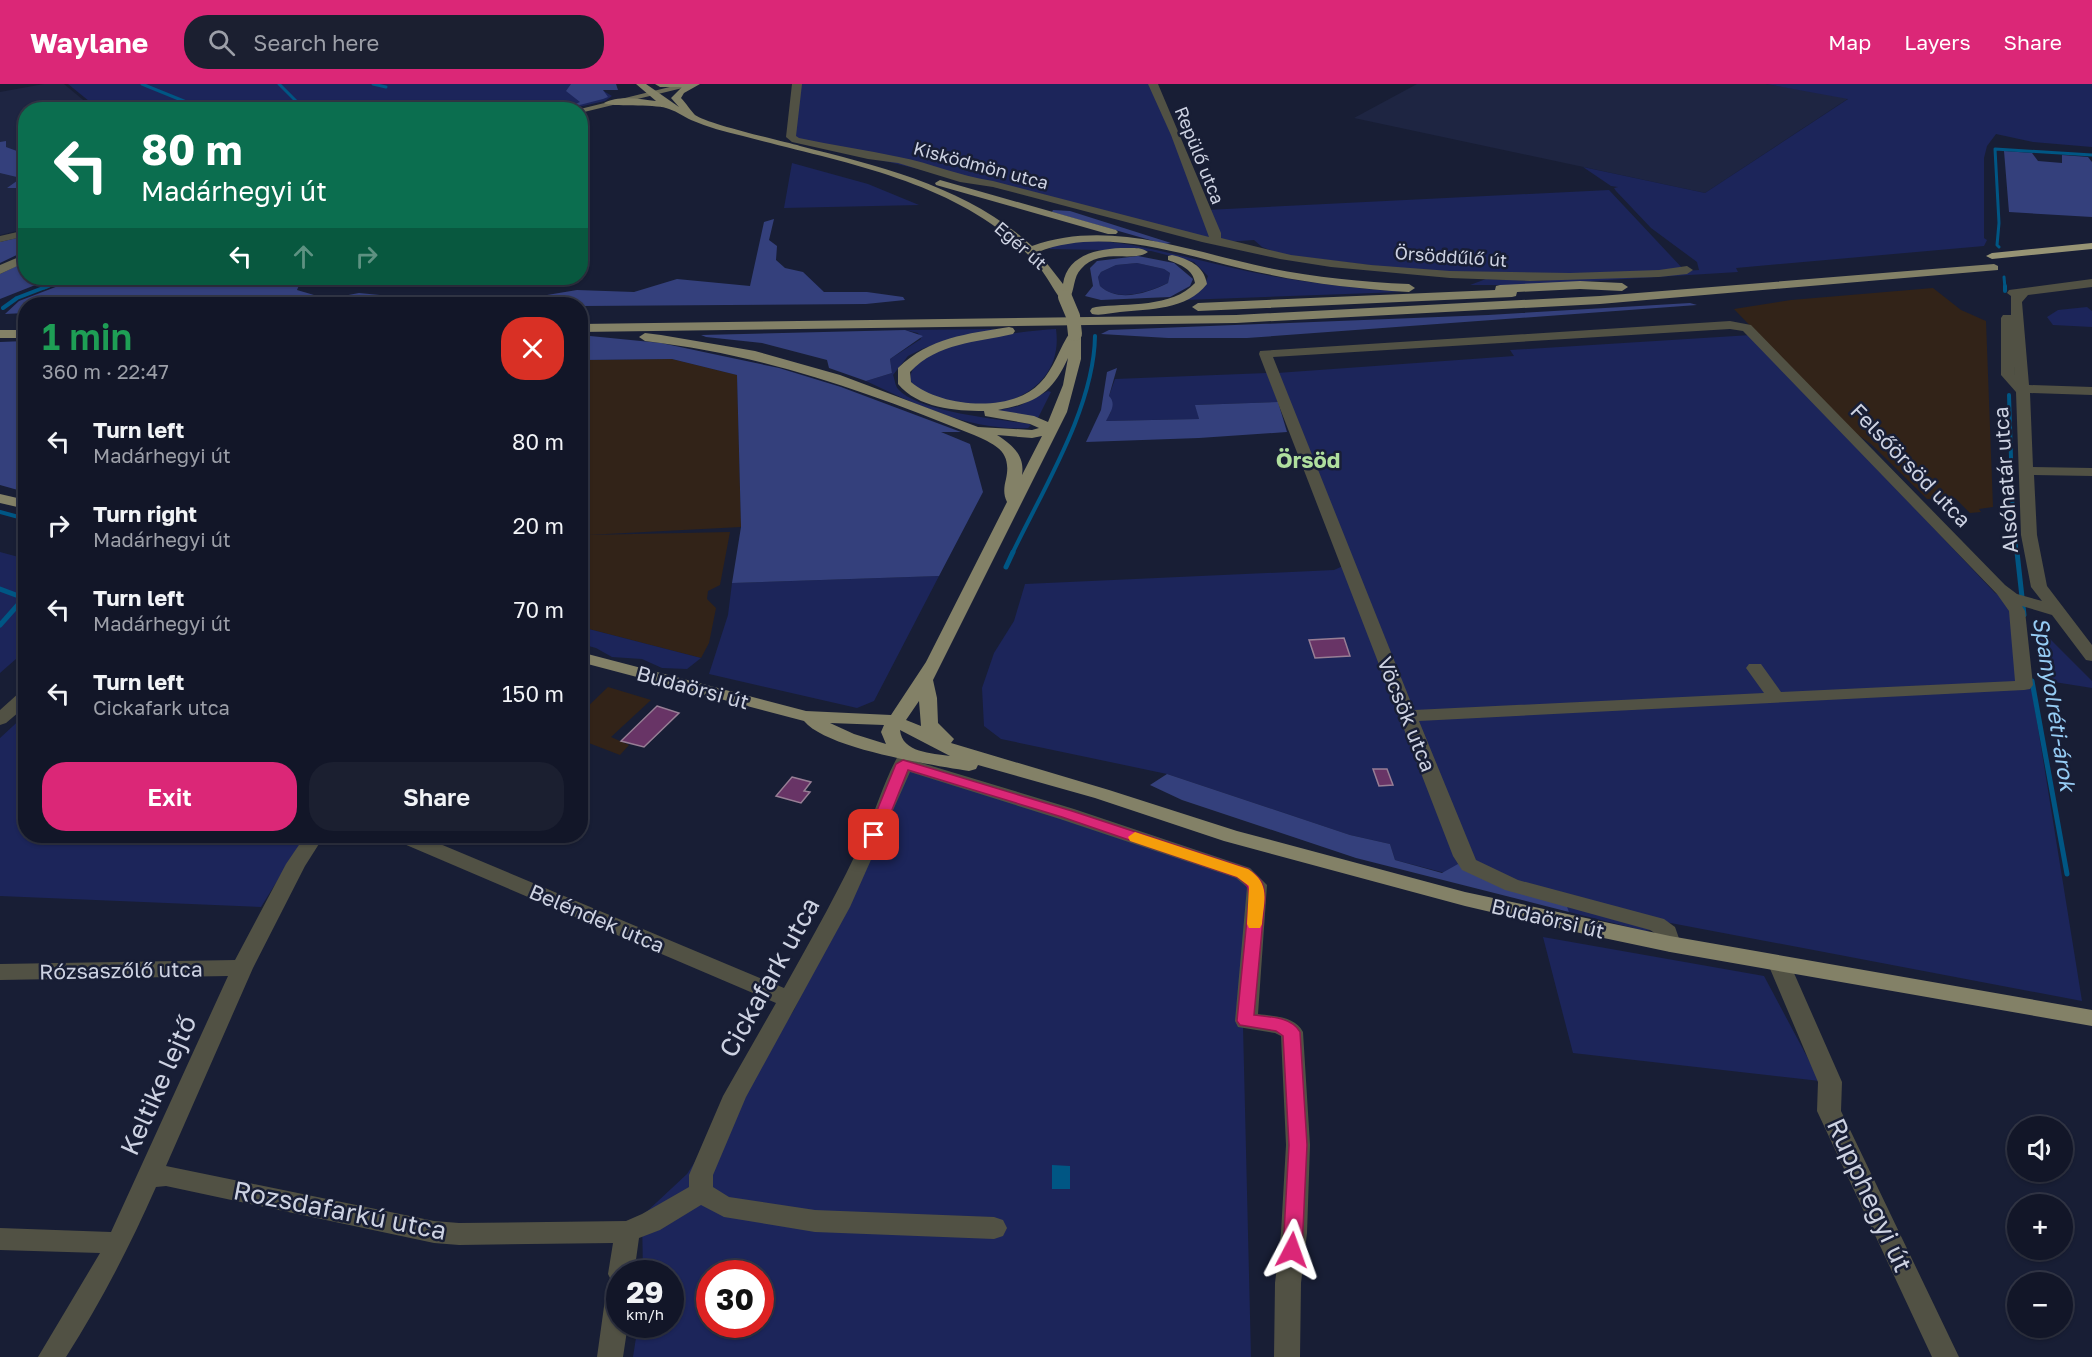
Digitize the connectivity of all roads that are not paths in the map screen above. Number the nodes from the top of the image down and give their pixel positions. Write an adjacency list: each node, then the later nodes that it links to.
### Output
1 (633, 84): 8 (main road)
2 (641, 84): 7 (main road, Egér út)
3 (660, 84): 4 (main road)
4 (693, 84): 7 (street); 11 (main road)
5 (797, 84): 15 (street, Kisködmön utca)
6 (1153, 84): 15 (street, Repülő utca)
7 (651, 93): 8 (street); 9 (main road, Egér út)
8 (609, 103): 9 (main road); 10 (street)
9 (668, 105): 11 (main road, Egér út)
10 (588, 108)
11 (692, 116): 12 (main road, Egér út)
12 (839, 158): 17 (main road, Egér út); 18 (main road)
13 (18, 235): 14 (street)
14 (0, 239)
15 (1215, 239): 23 (street, Örsöddűlő út)
16 (2092, 246): 21 (highway)
17 (1031, 250): 18 (main road); 26 (main road, Egér út)
18 (1195, 255): 25 (main road)
19 (2092, 259): 21 (highway)
20 (18, 261): 22 (street)
21 (1993, 262): 25 (main road); 29 (main road)
22 (0, 270)
23 (1687, 270)
24 (2092, 284): 38 (street, Alsóhatár utca)
25 (1622, 287): 27 (main road)
26 (1065, 297): 27 (main road); 37 (main road, Egér út, bridge)
27 (1096, 311): 28 (main road)
28 (588, 317)
29 (1154, 321): 33 (main road); 40 (main road)
30 (0, 323): 31 (main road)
31 (18, 323)
32 (1747, 328): 48 (street, Felsőörsöd utca); 57 (street, Vöcsök utca)
33 (588, 330)
34 (588, 331): 41 (main road)
35 (0, 334): 36 (main road)
36 (18, 334)
37 (1075, 334): 40 (main road); 42 (main road, Egér út)
38 (2021, 389): 39 (street); 43 (street, Alsóhatár utca)
39 (2092, 391)
40 (967, 408): 42 (main road)
41 (970, 429): 42 (main road); 46 (main road)
42 (1051, 429): 46 (main road, Egér út)
43 (2026, 471): 44 (street); 49 (street, Alsóhatár utca)
44 (2092, 472)
45 (0, 498): 47 (main road)
46 (1013, 501): 53 (main road, Egér út)
47 (18, 503)
48 (2007, 595): 49 (street, Felsőörsöd utca); 54 (street)
49 (2055, 610): 50 (street, Alsóhatár utca)
50 (2092, 656)
51 (588, 659): 56 (main road, Budaörsi út)
52 (1755, 668): 54 (street)
53 (924, 680): 58 (main road); 60 (main road, Egér út); 62 (main road)
54 (1776, 698): 57 (street)
55 (18, 703): 59 (street)
56 (806, 716): 58 (main road, Budaörsi út); 60 (main road); 61 (main road, Budaörsi út)
57 (1410, 716): 65 (street, Vöcsök utca)
58 (856, 718): 60 (main road, Budaörsi út)
59 (0, 719)
60 (899, 729): 61 (main road); 62 (main road, Budaörsi út)
61 (905, 760): 62 (main road, Budaörsi út); 69 (street, Cickafark utca); 81 (street)
62 (1015, 770): 65 (main road, Budaörsi út)
63 (310, 843): 67 (street, Keltike lejtő)
64 (420, 843): 69 (street, Beléndek utca)
65 (1670, 944): 66 (main road, Budaörsi út)
66 (1779, 964): 70 (main road, Budaörsi út); 82 (street, Rupphegyi út)
67 (242, 968): 68 (street, Rózsaszőlő utca); 71 (street, Keltike lejtő)
68 (0, 972)
69 (790, 1000): 72 (street, Cickafark utca)
70 (2092, 1018)
71 (149, 1177): 74 (street, Rozsdafarkú utca); 76 (street, Keltike lejtő)
72 (700, 1192): 73 (street); 74 (street, Rozsdafarkú utca)
73 (994, 1228)
74 (627, 1232): 77 (street)
75 (0, 1239): 76 (street)
76 (119, 1243): 79 (street, Keltike lejtő)
77 (623, 1260)
78 (613, 1338): 80 (street)
79 (51, 1357)
80 (610, 1357)
81 (1287, 1357)
82 (1946, 1357)

